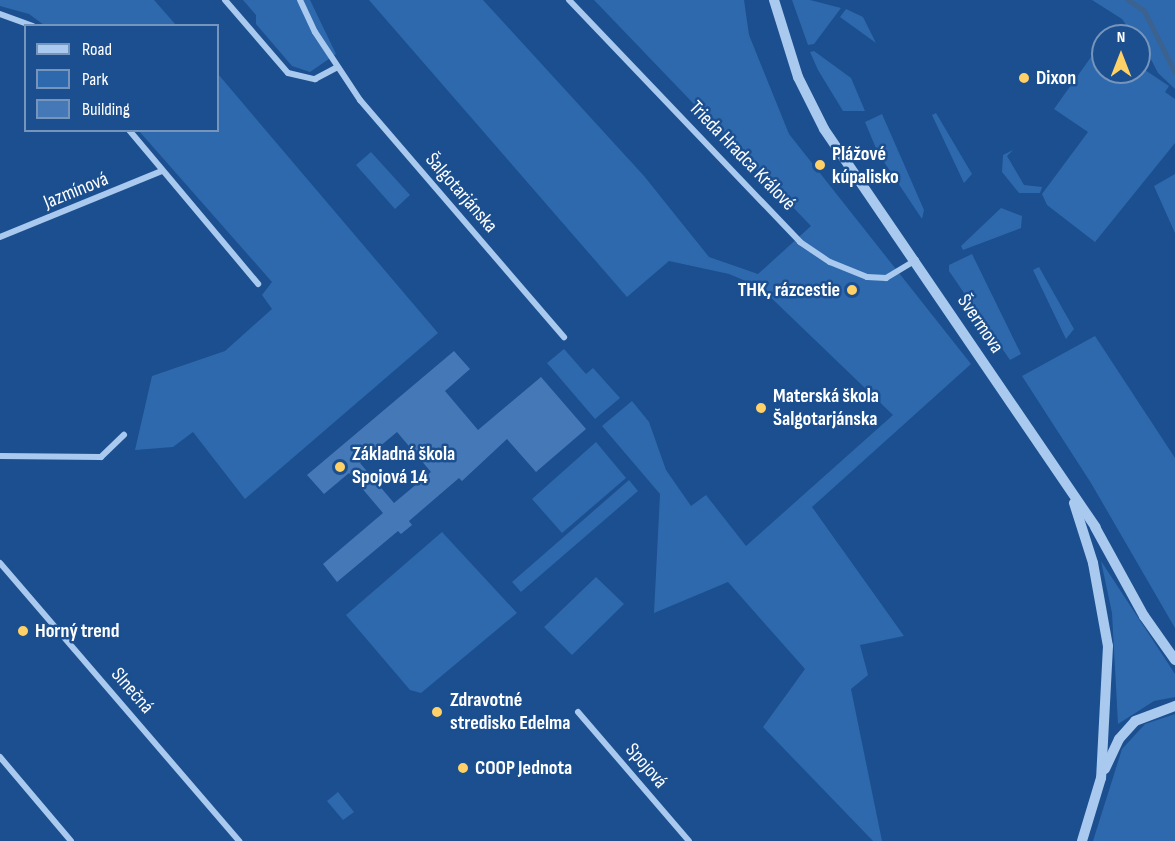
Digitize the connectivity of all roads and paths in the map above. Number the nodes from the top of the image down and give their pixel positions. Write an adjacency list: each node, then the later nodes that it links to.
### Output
1 (225, 0): 7 (street)
2 (300, 0): 7 (street, Šalgotarjánska)
3 (569, 0): 11 (street, Trieda Hradca Králové)
4 (774, 0): 11 (street, Švermova)
5 (0, 14): 6 (street)
6 (28, 24)
7 (336, 68): 13 (street, Šalgotarjánska)
8 (131, 132): 9 (street)
9 (162, 171): 10 (street, Jazmínová); 12 (street)
10 (0, 237)
11 (916, 260): 16 (street, Švermova)
12 (258, 284)
13 (564, 337)
14 (124, 435): 15 (street)
15 (0, 456)
16 (1071, 491): 18 (street, Švermova); 22 (street)
17 (0, 563): 24 (street, Slnečná)
18 (1175, 660)
19 (1175, 706): 22 (street)
20 (578, 712): 25 (street, Spojová)
21 (0, 758): 23 (street)
22 (1101, 778): 26 (street)
23 (71, 841)
24 (239, 841)
25 (689, 841)
26 (1082, 841)

